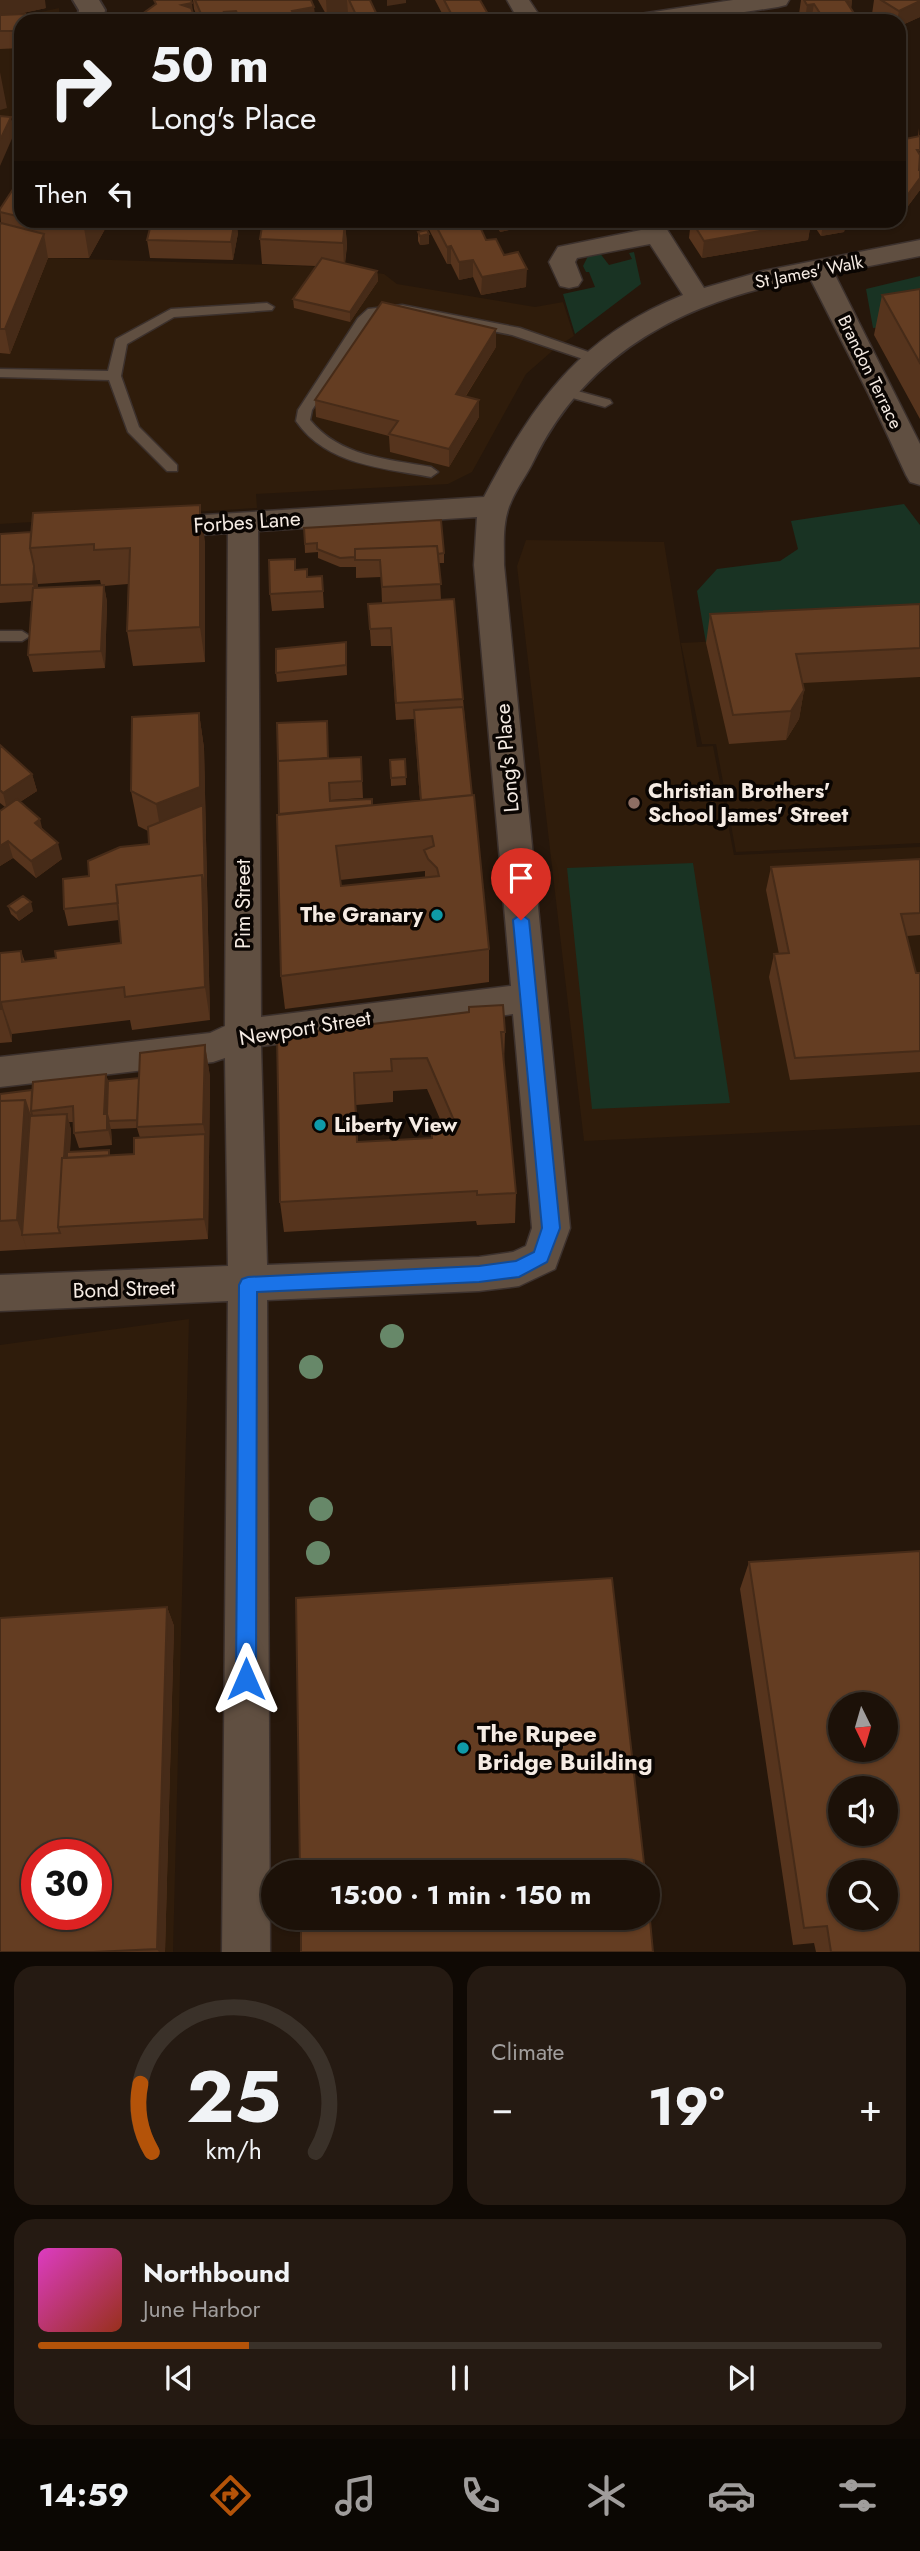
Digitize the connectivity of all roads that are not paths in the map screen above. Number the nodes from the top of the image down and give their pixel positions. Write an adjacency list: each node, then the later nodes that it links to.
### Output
1 (778, 0): 2 (street)
2 (759, 13)
3 (652, 228): 6 (street); 7 (street)
4 (920, 248): 5 (street, St James' Walk)
5 (819, 270): 7 (street, St James' Walk); 16 (street, Brandon Terrace)
6 (569, 280)
7 (699, 298): 9 (street, St James' Walk)
8 (267, 307): 11 (lane)
9 (595, 359): 12 (street, St James' Walk); 15 (lane)
10 (0, 373): 11 (lane)
11 (114, 376): 14 (lane)
12 (563, 391): 13 (lane); 17 (street, St James' Walk)
13 (605, 403)
14 (172, 468)
15 (431, 472)
16 (920, 475)
17 (495, 506): 18 (street, Forbes Lane); 22 (street, Long's Place)
18 (243, 522): 19 (street, Forbes Lane); 23 (street, Pim Street)
19 (136, 529)
20 (0, 636): 21 (lane)
21 (22, 636)
22 (528, 998): 23 (street, Newport Street); 25 (street, Long's Place)
23 (243, 1034): 24 (street, Newport Street); 25 (street, Pim Street)
24 (0, 1072)
25 (248, 1285): 26 (street, Bond Street); 27 (street, Pim Street)
26 (0, 1293)
27 (246, 1952)

